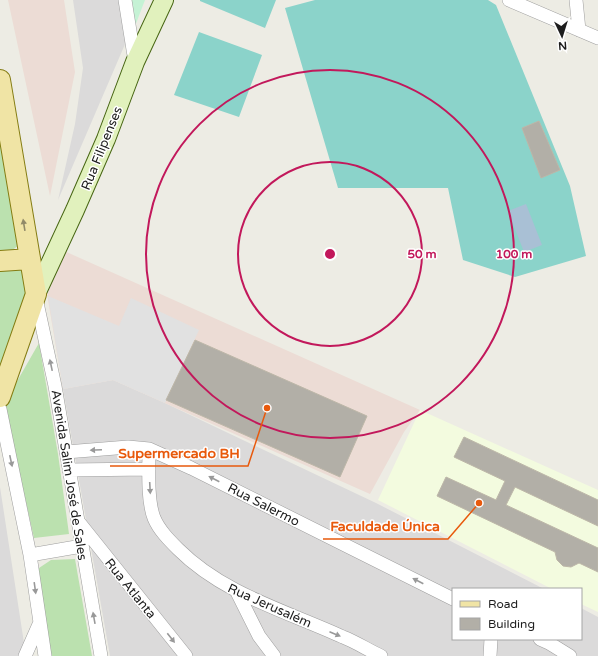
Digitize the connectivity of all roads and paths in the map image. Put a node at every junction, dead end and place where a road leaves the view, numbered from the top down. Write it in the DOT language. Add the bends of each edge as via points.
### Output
graph roads {
  1 [pos="125,0"];
  2 [pos="164,0"];
  3 [pos="509,0"];
  4 [pos="576,0"];
  5 [pos="579,30"];
  6 [pos="598,38"];
  7 [pos="136,62"];
  8 [pos="0,80"];
  9 [pos="30,259"];
  10 [pos="0,261"];
  11 [pos="36,294"];
  12 [pos="0,397"];
  13 [pos="0,409"];
  14 [pos="149,449"];
  15 [pos="66,452"];
  16 [pos="149,469"];
  17 [pos="69,470"];
  18 [pos="77,519"];
  19 [pos="82,546"];
  20 [pos="30,555"];
  21 [pos="237,592"];
  22 [pos="452,598"];
  23 [pos="40,622"];
  24 [pos="491,640"];
  25 [pos="542,640"];
  26 [pos="25,656"];
  27 [pos="44,656"];
  28 [pos="101,656"];
  29 [pos="186,656"];
  30 [pos="274,656"];
  31 [pos="381,656"];
  32 [pos="490,656"];
  33 [pos="570,656"];
  1 -- 7 [label="street"];
  2 -- 7 [label="street, Rua Filipenses"];
  3 -- 5 [label="street"];
  4 -- 5 [label="street"];
  5 -- 6 [label="street"];
  7 -- 11 [label="street, Rua Filipenses" via="76,210"];
  9 -- 8 [label="main road, one-way"];
  9 -- 10 [label="main road"];
  9 -- 11 [label="main road"];
  11 -- 12 [label="main road"];
  15 -- 11 [label="street, Avenida Salim José de Sales, one-way"];
  13 -- 20 [label="street, one-way"];
  14 -- 15 [label="street, Rua Salermo, one-way" via="128,447"];
  14 -- 16 [label="street, Rua Jerusalém"];
  22 -- 14 [label="street, Rua Salermo, one-way"];
  15 -- 17 [label="street, Avenida Salim José de Sales"];
  16 -- 17 [label="street"];
  16 -- 21 [label="street, Rua Jerusalém, one-way" via="150,499 154,518 165,537 188,560"];
  17 -- 18 [label="street, Avenida Salim José de Sales"];
  18 -- 19 [label="street, Avenida Salim José de Sales"];
  18 -- 29 [label="street, Rua Atlanta, one-way"];
  19 -- 20 [label="street"];
  28 -- 19 [label="street, Avenida Salim José de Sales, one-way"];
  20 -- 23 [label="street, one-way"];
  21 -- 30 [label="street" via="259,636"];
  21 -- 31 [label="street, Rua Jerusalém, one-way" via="344,637"];
  23 -- 26 [label="street"];
  23 -- 27 [label="street"];
  24 -- 32 [label="street"];
  25 -- 33 [label="street"];
}
